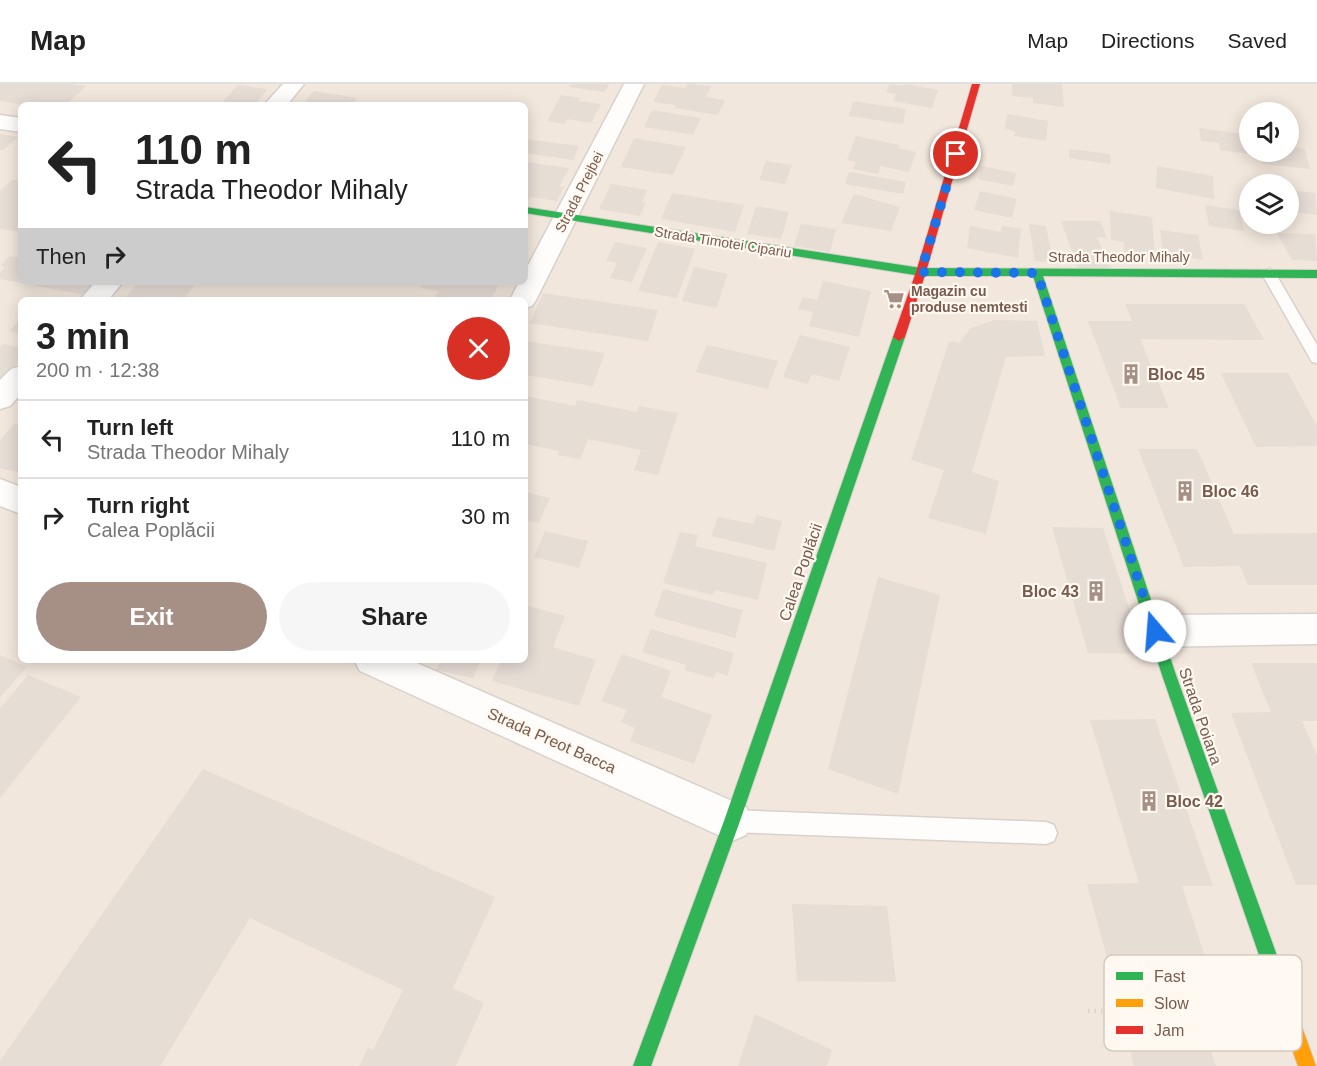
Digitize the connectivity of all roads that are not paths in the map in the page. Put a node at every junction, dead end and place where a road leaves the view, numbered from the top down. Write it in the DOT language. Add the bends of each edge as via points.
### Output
graph roads {
  1 [pos="294,84"];
  2 [pos="634,84"];
  3 [pos="976,84"];
  4 [pos="278,102"];
  5 [pos="0,122"];
  6 [pos="18,125"];
  7 [pos="528,211"];
  8 [pos="566,217"];
  9 [pos="921,272"];
  10 [pos="1037,273"];
  11 [pos="1269,274"];
  12 [pos="1317,274"];
  13 [pos="107,285"];
  14 [pos="96,297"];
  15 [pos="525,297"];
  16 [pos="1317,358"];
  17 [pos="18,379"];
  18 [pos="0,398"];
  19 [pos="0,492"];
  20 [pos="18,500"];
  21 [pos="1317,629"];
  22 [pos="1155,631"];
  23 [pos="379,663"];
  24 [pos="732,821"];
  25 [pos="1046,833"];
  26 [pos="1267,955"];
  27 [pos="1301,1051"];
  28 [pos="642,1066"];
  29 [pos="1307,1066"];
  1 -- 4 [label="street"];
  2 -- 8 [label="street, Strada Prejbei"];
  3 -- 9 [label="street, Calea Poplăcii"];
  5 -- 6 [label="street"];
  7 -- 8 [label="street, Strada Timotei Cipariu"];
  8 -- 9 [label="street, Strada Timotei Cipariu"];
  8 -- 15 [label="street, Strada Prejbei"];
  9 -- 10 [label="street, Strada Theodor Mihaly"];
  9 -- 24 [label="street, Calea Poplăcii"];
  10 -- 11 [label="street, Strada Theodor Mihaly"];
  10 -- 22 [label="street, Strada Poiana"];
  11 -- 12 [label="street, Strada Theodor Mihaly"];
  11 -- 16 [label="lane"];
  13 -- 14 [label="street"];
  17 -- 18 [label="street"];
  19 -- 20 [label="street"];
  21 -- 22 [label="street"];
  22 -- 26 [label="street, Strada Poiana"];
  23 -- 24 [label="street, Strada Preot Bacca"];
  24 -- 25 [label="lane"];
  24 -- 28 [label="street, Calea Poplăcii"];
  27 -- 29 [label="street, Strada Poiana"];
}
